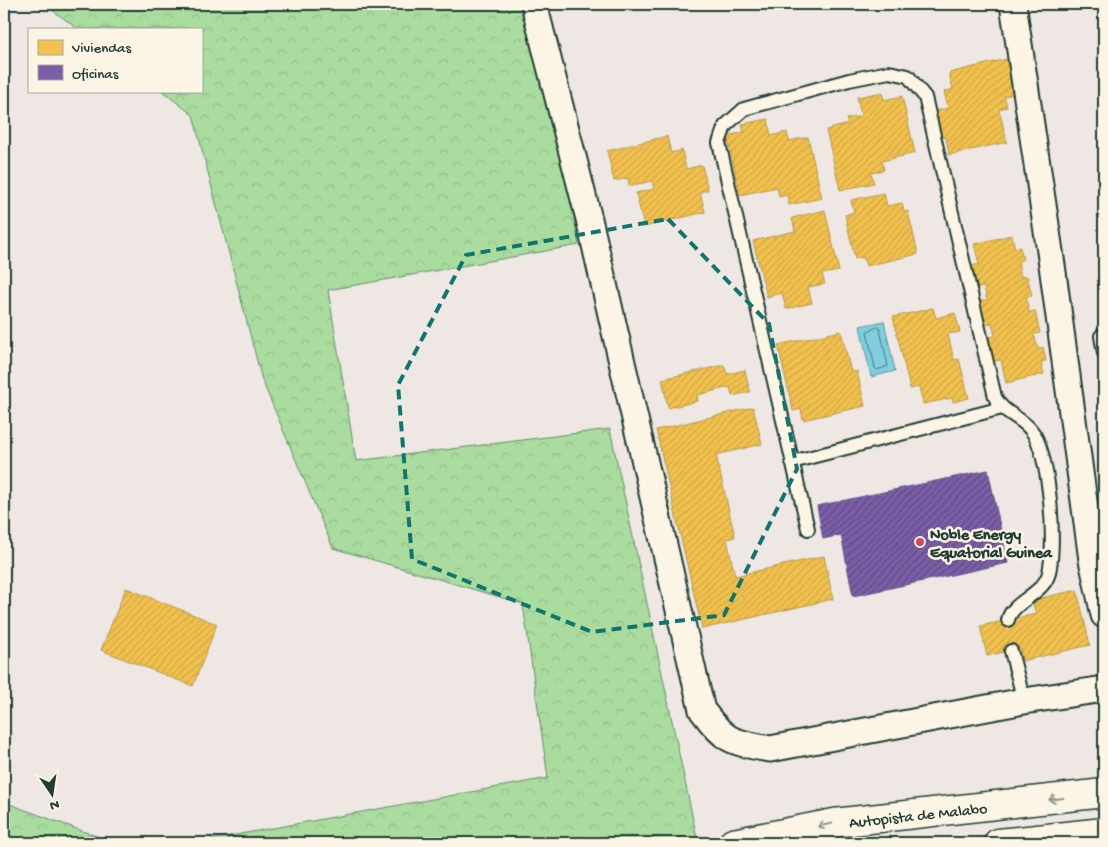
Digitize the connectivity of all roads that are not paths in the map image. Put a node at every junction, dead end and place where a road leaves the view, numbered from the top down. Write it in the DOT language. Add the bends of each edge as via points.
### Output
graph roads {
  1 [pos="534,4"];
  2 [pos="1013,4"];
  3 [pos="1101,336"];
  4 [pos="1104,353"];
  5 [pos="1002,408"];
  6 [pos="792,462"];
  7 [pos="808,529"];
  8 [pos="1104,615"];
  9 [pos="1008,620"];
  10 [pos="1011,651"];
  11 [pos="1104,689"];
  12 [pos="1024,701"];
  13 [pos="1104,793"];
  14 [pos="1104,832"];
  15 [pos="733,843"];
  16 [pos="998,843"];
  1 -- 12 [label="street" via="589,219 702,710 720,733 739,744 770,749"];
  2 -- 8 [label="street" via="1092,560"];
  3 -- 4 [label="lane"];
  5 -- 6 [label="lane"];
  5 -- 6 [label="lane" via="995,398 924,97 917,85 908,76 888,72 796,93 744,109 725,126 719,144"];
  5 -- 9 [label="lane" via="1023,421 1038,442 1053,538 1052,565 1047,579 1035,594 1009,614"];
  6 -- 7 [label="lane"];
  10 -- 12 [label="lane"];
  11 -- 12 [label="street"];
  13 -- 15 [label="highway, Autopista de Malabo, one-way" via="834,823"];
  14 -- 16 [label="highway"];
}
